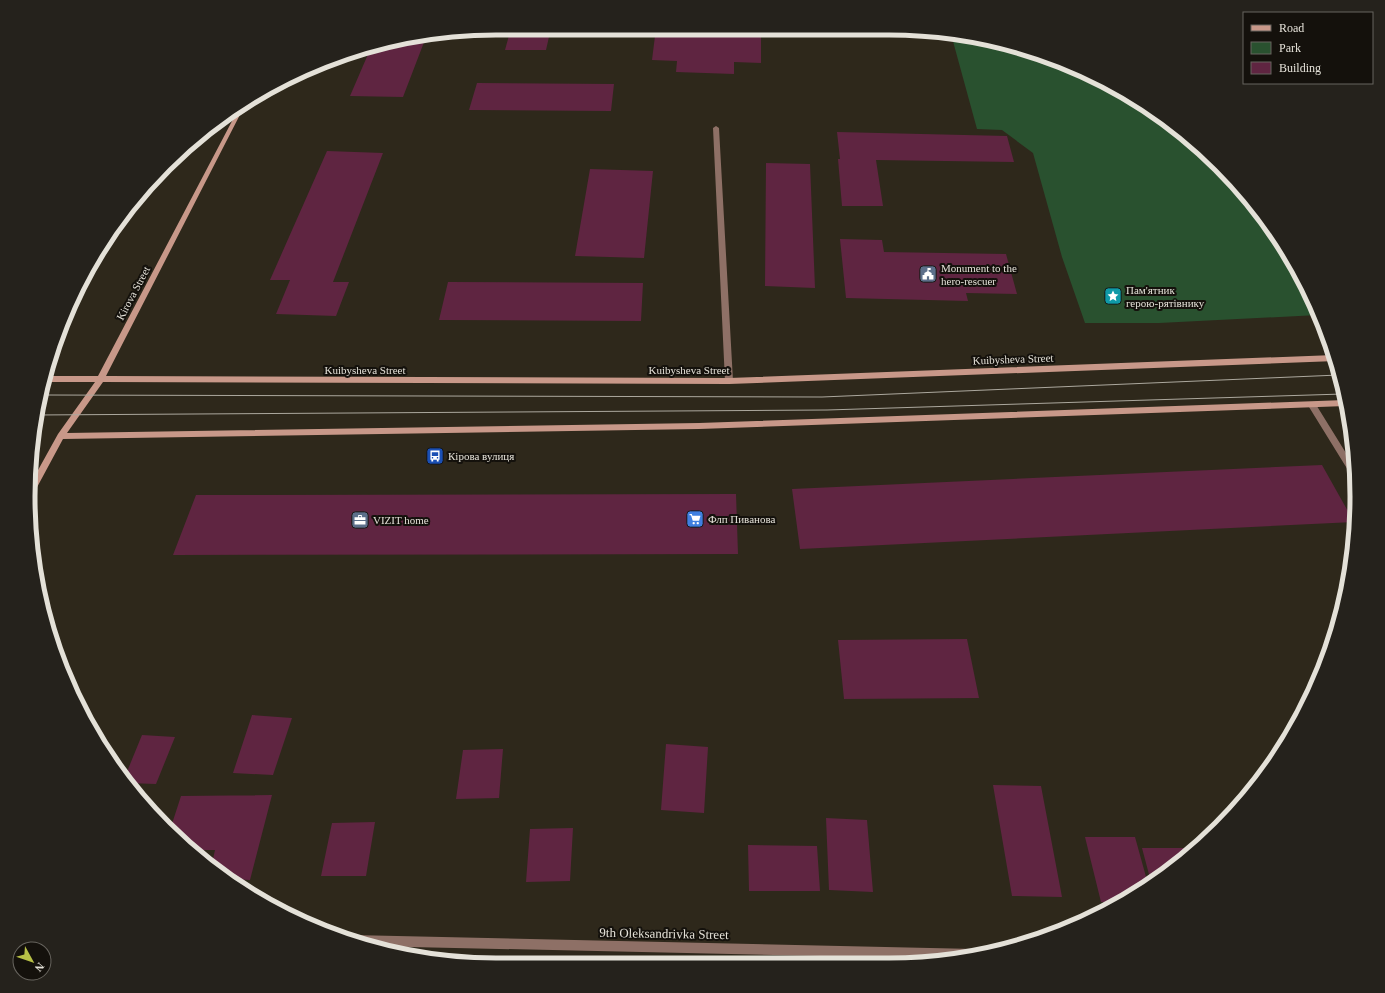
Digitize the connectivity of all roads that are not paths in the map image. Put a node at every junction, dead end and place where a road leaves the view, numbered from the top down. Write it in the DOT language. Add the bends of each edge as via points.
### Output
graph roads {
  1 [pos="239,114"];
  2 [pos="716,128"];
  3 [pos="1329,358"];
  4 [pos="50,379"];
  5 [pos="100,380"];
  6 [pos="729,381"];
  7 [pos="1340,403"];
  8 [pos="1312,405"];
  9 [pos="61,436"];
  10 [pos="1349,465"];
  11 [pos="35,483"];
  12 [pos="371,940"];
  13 [pos="952,953"];
  1 -- 5 [label="main road, Kirova Street"];
  2 -- 6 [label="street"];
  3 -- 6 [label="main road, Kuibysheva Street"];
  4 -- 5 [label="main road, Kuibysheva Street"];
  5 -- 6 [label="main road, Kuibysheva Street"];
  5 -- 9 [label="main road, Kirova Street"];
  7 -- 8 [label="main road"];
  8 -- 9 [label="main road" via="699,426"];
  8 -- 10 [label="street"];
  9 -- 11 [label="main road, Kirova Street"];
  12 -- 13 [label="street, 9th Oleksandrivka Street"];
}
